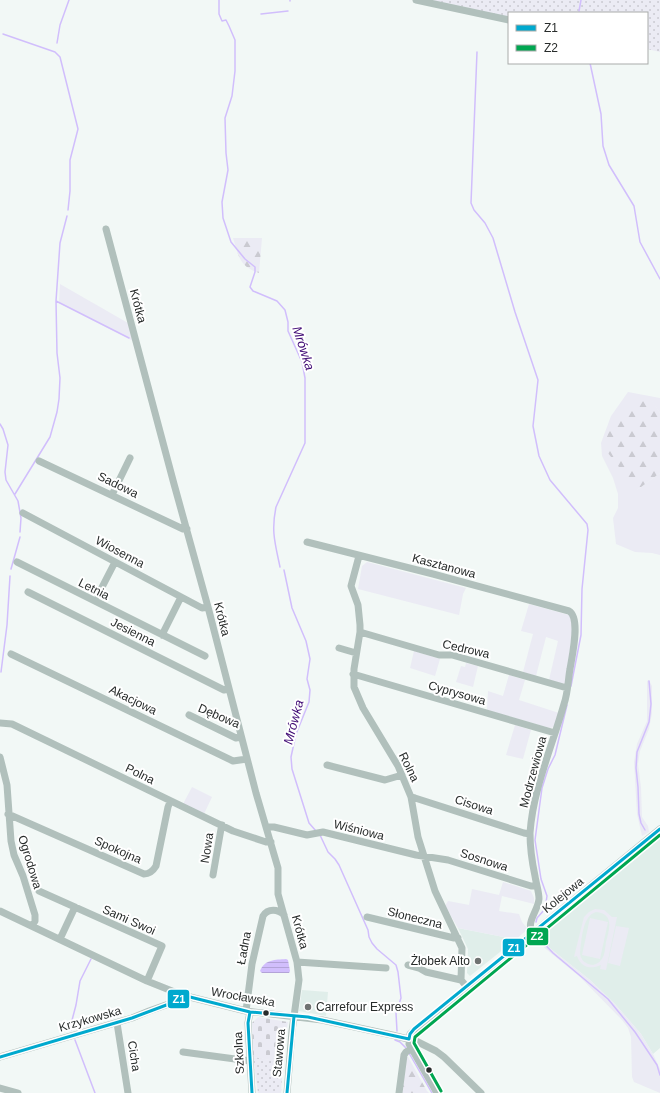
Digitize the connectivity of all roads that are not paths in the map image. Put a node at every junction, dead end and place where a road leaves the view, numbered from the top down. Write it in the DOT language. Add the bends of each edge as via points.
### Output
graph roads {
  1 [pos="416,0"];
  2 [pos="508,20"];
  3 [pos="106,229"];
  4 [pos="130,458"];
  5 [pos="39,460"];
  6 [pos="112,495"];
  7 [pos="23,513"];
  8 [pos="187,529"];
  9 [pos="307,542"];
  10 [pos="359,556"];
  11 [pos="17,562"];
  12 [pos="115,562"];
  13 [pos="28,592"];
  14 [pos="98,595"];
  15 [pos="181,597"];
  16 [pos="208,607"];
  17 [pos="574,616"];
  18 [pos="360,632"];
  19 [pos="162,635"];
  20 [pos="339,648"];
  21 [pos="356,653"];
  22 [pos="11,654"];
  23 [pos="204,656"];
  24 [pos="353,674"];
  25 [pos="567,688"];
  26 [pos="229,689"];
  27 [pos="189,715"];
  28 [pos="0,723"];
  29 [pos="555,734"];
  30 [pos="241,737"];
  31 [pos="0,757"];
  32 [pos="247,759"];
  33 [pos="327,765"];
  34 [pos="402,775"];
  35 [pos="411,798"];
  36 [pos="170,802"];
  37 [pos="8,814"];
  38 [pos="222,825"];
  39 [pos="267,827"];
  40 [pos="660,829"];
  41 [pos="530,834"];
  42 [pos="271,842"];
  43 [pos="423,856"];
  44 [pos="214,875"];
  45 [pos="537,886"];
  46 [pos="40,892"];
  47 [pos="281,904"];
  48 [pos="75,907"];
  49 [pos="274,910"];
  50 [pos="0,911"];
  51 [pos="284,915"];
  52 [pos="367,917"];
  53 [pos="32,926"];
  54 [pos="533,933"];
  55 [pos="458,938"];
  56 [pos="60,939"];
  57 [pos="297,962"];
  58 [pos="408,965"];
  59 [pos="386,968"];
  60 [pos="462,980"];
  61 [pos="147,981"];
  62 [pos="467,987"];
  63 [pos="182,995"];
  64 [pos="248,1011"];
  65 [pos="294,1016"];
  66 [pos="117,1023"];
  67 [pos="409,1039"];
  68 [pos="409,1050"];
  69 [pos="183,1052"];
  70 [pos="0,1057"];
  71 [pos="250,1061"];
  72 [pos="0,1088"];
  73 [pos="18,1093"];
  74 [pos="128,1093"];
  75 [pos="252,1093"];
  76 [pos="287,1093"];
  77 [pos="399,1093"];
  78 [pos="437,1093"];
  79 [pos="481,1093"];
  1 -- 2 [label="street"];
  3 -- 8 [label="street, Krótka"];
  4 -- 6 [label="street"];
  5 -- 6 [label="street, Sadowa"];
  6 -- 8 [label="street, Sadowa"];
  7 -- 12 [label="street, Wiosenna"];
  8 -- 16 [label="street, Krótka"];
  9 -- 10 [label="street, Kasztanowa"];
  10 -- 17 [label="street, Kasztanowa" via="569,611"];
  10 -- 18 [label="street, Rolna" via="352,586 358,606"];
  11 -- 19 [label="street, Letnia"];
  12 -- 14 [label="street"];
  12 -- 15 [label="street, Wiosenna"];
  13 -- 26 [label="street, Jesienna" via="224,690"];
  15 -- 16 [label="street, Wiosenna" via="202,608"];
  15 -- 19 [label="street"];
  16 -- 26 [label="street, Krótka"];
  17 -- 25 [label="street, Modrzewiowa" via="574,647"];
  18 -- 21 [label="street, Rolna"];
  18 -- 25 [label="street, Cedrowa"];
  19 -- 23 [label="street, Letnia"];
  20 -- 21 [label="street"];
  21 -- 24 [label="street, Rolna"];
  22 -- 32 [label="street, Akacjowa" via="234,761"];
  24 -- 29 [label="street, Cyprysowa"];
  24 -- 34 [label="street, Rolna" via="358,698"];
  25 -- 29 [label="street, Modrzewiowa"];
  26 -- 30 [label="street, Krótka"];
  27 -- 30 [label="street, Dębowa" via="236,738"];
  28 -- 36 [label="street, Polna" via="12,724"];
  29 -- 41 [label="street, Modrzewiowa" via="539,786"];
  30 -- 32 [label="street, Krótka"];
  31 -- 37 [label="street, Ogrodowa" via="7,785"];
  32 -- 39 [label="street, Krótka"];
  33 -- 34 [label="street" via="385,780"];
  34 -- 35 [label="street, Rolna"];
  35 -- 41 [label="street, Cisowa"];
  35 -- 43 [label="street, Rolna"];
  36 -- 37 [label="street, Spokojna" via="156,866 148,874"];
  36 -- 38 [label="street, Polna"];
  37 -- 53 [label="street, Ogrodowa" via="14,855 34,915 35,921"];
  38 -- 42 [label="street, Polna"];
  38 -- 44 [label="street, Nowa"];
  39 -- 42 [label="street, Krótka"];
  39 -- 43 [label="street, Wiśniowa" via="307,834 323,832"];
  40 -- 54 [label="street, Kolejowa"];
  41 -- 45 [label="street, Modrzewiowa"];
  42 -- 47 [label="street, Krótka" via="278,868 278,894"];
  43 -- 45 [label="street, Sosnowa" via="448,860"];
  43 -- 55 [label="street, Rolna" via="435,891"];
  45 -- 54 [label="street, Modrzewiowa" via="538,902 530,924"];
  46 -- 48 [label="street, Sami Swoi"];
  47 -- 49 [label="street, Ładna"];
  47 -- 51 [label="street, Krótka"];
  48 -- 56 [label="street"];
  48 -- 61 [label="street, Sami Swoi" via="162,946"];
  49 -- 51 [label="street"];
  49 -- 64 [label="street, Ładna" via="267,911 262,919 250,974"];
  50 -- 53 [label="street, Wrocławska"];
  51 -- 57 [label="street, Krótka"];
  52 -- 55 [label="street, Słoneczna"];
  53 -- 56 [label="street, Wrocławska"];
  54 -- 62 [label="street, Kolejowa"];
  55 -- 60 [label="street, Rolna" via="463,950"];
  56 -- 61 [label="street, Wrocławska"];
  57 -- 59 [label="street"];
  57 -- 65 [label="street, Krótka" via="299,980"];
  58 -- 60 [label="street"];
  60 -- 62 [label="street"];
  61 -- 63 [label="street, Wrocławska"];
  62 -- 67 [label="street, Kolejowa" via="414,1029"];
  63 -- 64 [label="street, Wrocławska"];
  63 -- 66 [label="street, Krzykowska" via="178,1001"];
  64 -- 65 [label="street, Wrocławska"];
  64 -- 71 [label="street, Szkolna"];
  65 -- 67 [label="street, Wrocławska"];
  65 -- 76 [label="street, Stawowa"];
  66 -- 70 [label="street, Krzykowska"];
  66 -- 74 [label="street, Cicha"];
  67 -- 68 [label="street"];
  67 -- 79 [label="street, Wrocławska" via="427,1046 444,1057"];
  68 -- 77 [label="street" via="404,1055"];
  68 -- 78 [label="street"];
  69 -- 71 [label="street"];
  71 -- 75 [label="street, Szkolna"];
  72 -- 73 [label="street"];
}
